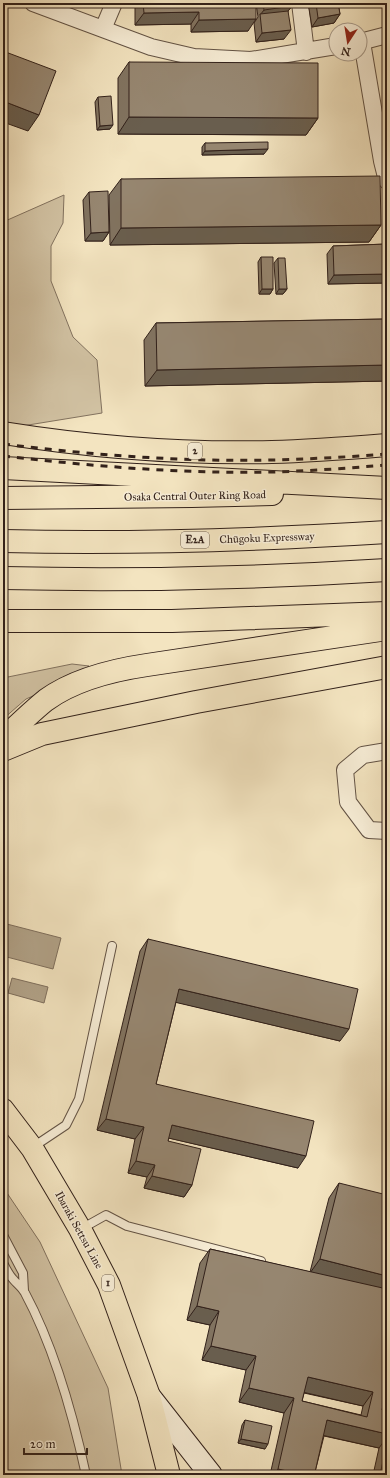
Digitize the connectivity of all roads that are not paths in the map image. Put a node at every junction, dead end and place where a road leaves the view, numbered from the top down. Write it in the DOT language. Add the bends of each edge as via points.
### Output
graph roads {
  1 [pos="33,3"];
  2 [pos="114,3"];
  3 [pos="300,3"];
  4 [pos="103,29"];
  5 [pos="387,35"];
  6 [pos="368,40"];
  7 [pos="328,48"];
  8 [pos="306,52"];
  9 [pos="365,62"];
  10 [pos="387,181"];
  11 [pos="3,433"];
  12 [pos="387,445"];
  13 [pos="3,468"];
  14 [pos="387,489"];
  15 [pos="3,498"];
  16 [pos="387,532"];
  17 [pos="3,541"];
  18 [pos="387,570"];
  19 [pos="3,578"];
  20 [pos="387,613"];
  21 [pos="3,620"];
  22 [pos="387,629"];
  23 [pos="387,667"];
  24 [pos="3,739"];
  25 [pos="3,750"];
  26 [pos="387,751"];
  27 [pos="387,831"];
  28 [pos="112,946"];
  29 [pos="3,1110"];
  30 [pos="32,1148"];
  31 [pos="80,1229"];
  32 [pos="3,1235"];
  33 [pos="267,1262"];
  34 [pos="3,1263"];
  35 [pos="24,1291"];
  36 [pos="149,1396"];
  37 [pos="86,1475"];
  38 [pos="169,1475"];
  39 [pos="212,1475"];
  1 -- 4 [label="street"];
  2 -- 4 [label="street"];
  3 -- 8 [label="street"];
  4 -- 8 [label="street" via="151,47 194,57 251,60"];
  5 -- 6 [label="street"];
  7 -- 8 [label="street"];
  9 -- 10 [label="street"];
  11 -- 12 [label="main road, 2" via="48,440 205,452 305,451"];
  13 -- 14 [label="main road"];
  14 -- 15 [label="main road, Osaka Central Outer Ring Road" via="239,496"];
  16 -- 17 [label="main road, Chūgoku Expressway / E2A" via="277,539"];
  18 -- 19 [label="main road" via="189,578"];
  20 -- 21 [label="main road" via="172,621"];
  22 -- 24 [label="main road" via="112,671 93,677 46,700"];
  23 -- 25 [label="main road" via="196,702 42,734"];
  26 -- 27 [label="street" via="363,755 345,770 348,802 369,830"];
  28 -- 30 [label="lane" via="79,1099 66,1125"];
  29 -- 30 [label="main road, Ibaraki Settsu Line / 1"];
  30 -- 31 [label="main road, Ibaraki Settsu Line / 1"];
  31 -- 33 [label="lane" via="106,1215 127,1226"];
  31 -- 36 [label="main road, Ibaraki Settsu Line / 1" via="109,1285"];
  32 -- 35 [label="lane" via="23,1273"];
  34 -- 35 [label="lane" via="11,1278"];
  35 -- 37 [label="lane" via="55,1363"];
  36 -- 38 [label="main road, Ibaraki Settsu Line / 1"];
  36 -- 39 [label="main road"];
}
